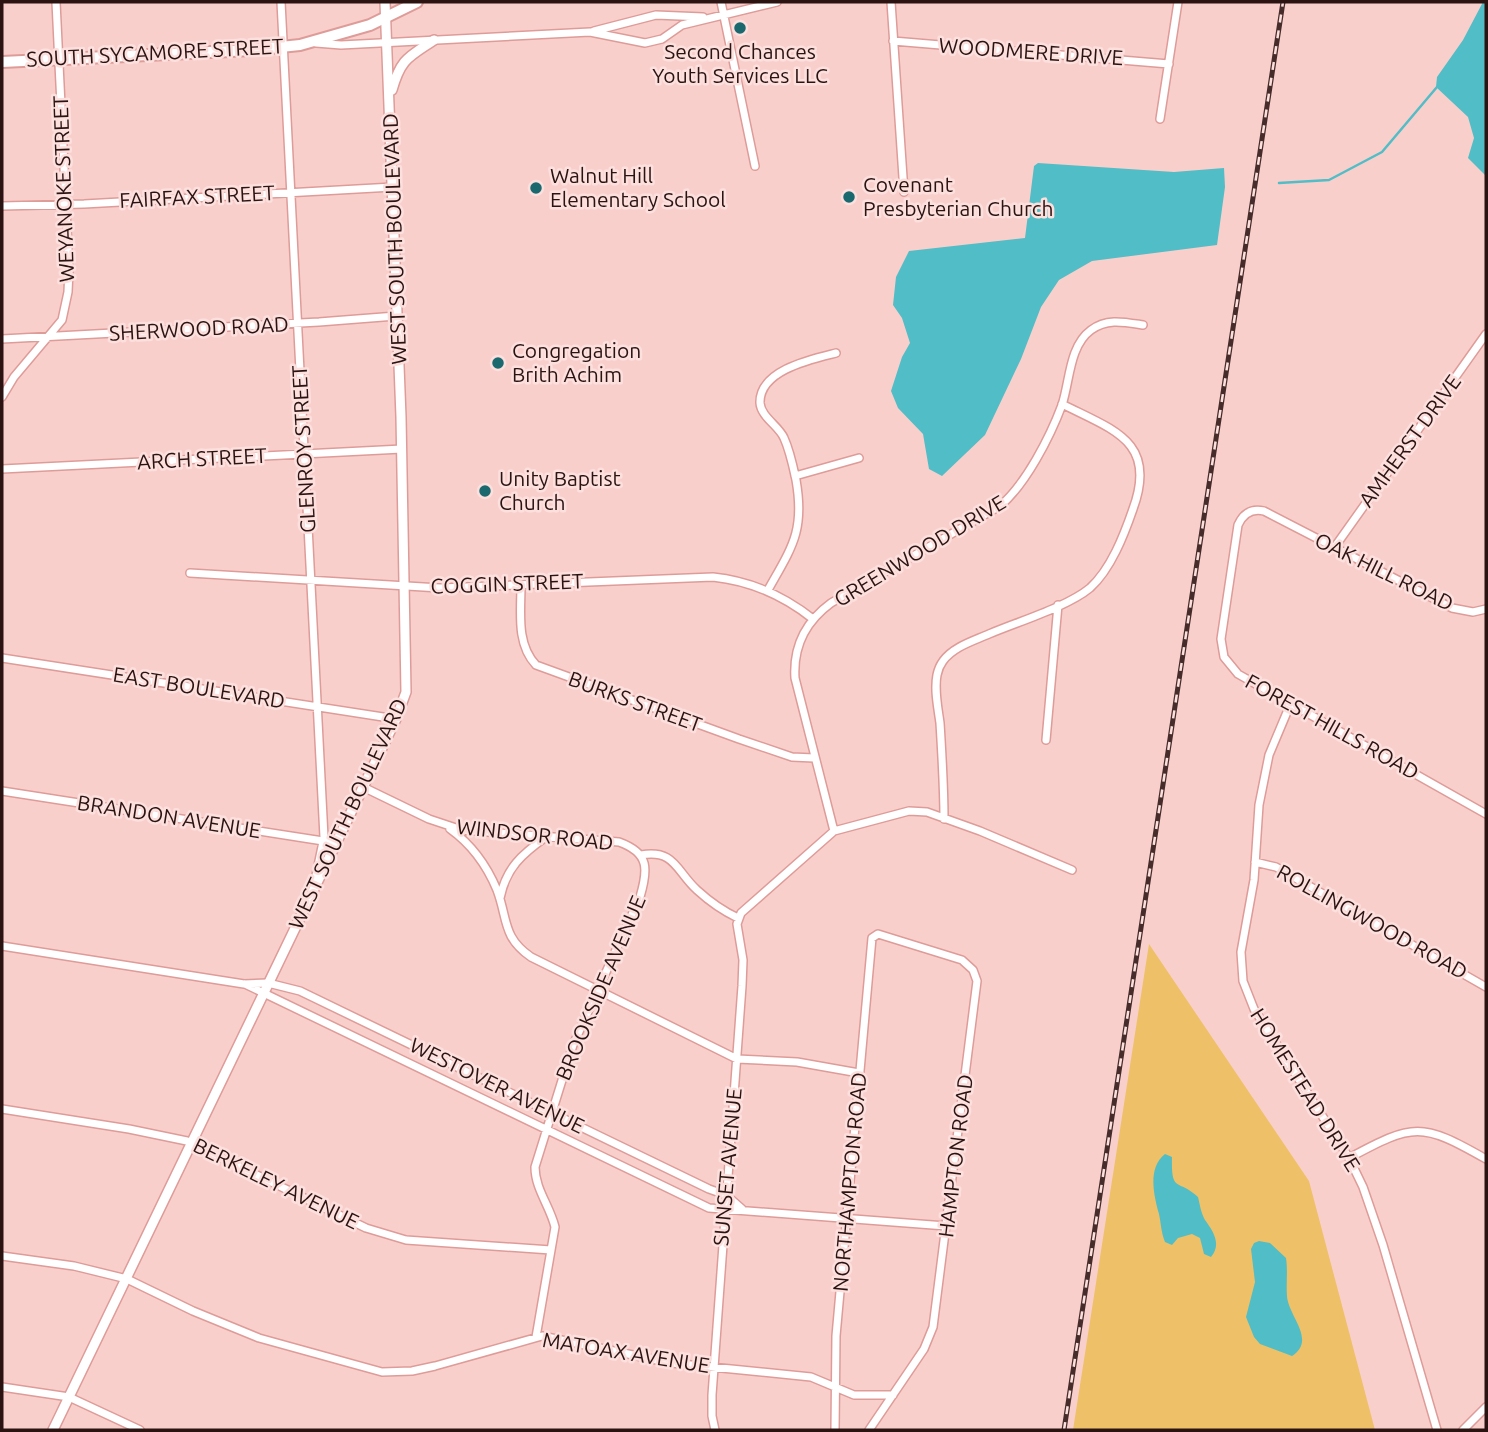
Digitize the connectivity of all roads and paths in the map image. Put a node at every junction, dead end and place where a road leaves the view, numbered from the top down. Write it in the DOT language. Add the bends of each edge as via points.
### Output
graph roads {
  1 [pos="56,2"];
  2 [pos="281,2"];
  3 [pos="385,2"];
  4 [pos="417,2"];
  5 [pos="721,2"];
  6 [pos="777,2"];
  7 [pos="891,2"];
  8 [pos="1178,2"];
  9 [pos="723,14"];
  10 [pos="386,17"];
  11 [pos="708,17"];
  12 [pos="590,32"];
  13 [pos="434,40"];
  14 [pos="893,41"];
  15 [pos="387,42"];
  16 [pos="309,43"];
  17 [pos="284,47"];
  18 [pos="59,59"];
  19 [pos="2,62"];
  20 [pos="1169,64"];
  21 [pos="390,98"];
  22 [pos="1160,119"];
  23 [pos="755,166"];
  24 [pos="393,187"];
  25 [pos="291,191"];
  26 [pos="904,192"];
  27 [pos="65,204"];
  28 [pos="2,206"];
  29 [pos="396,316"];
  30 [pos="298,324"];
  31 [pos="1143,325"];
  32 [pos="1486,334"];
  33 [pos="50,336"];
  34 [pos="2,339"];
  35 [pos="836,353"];
  36 [pos="2,397"];
  37 [pos="1062,404"];
  38 [pos="402,449"];
  39 [pos="304,454"];
  40 [pos="859,458"];
  41 [pos="2,469"];
  42 [pos="795,475"];
  43 [pos="1334,548"];
  44 [pos="190,573"];
  45 [pos="310,581"];
  46 [pos="521,585"];
  47 [pos="405,586"];
  48 [pos="768,590"];
  49 [pos="1058,605"];
  50 [pos="1486,609"];
  51 [pos="1225,610"];
  52 [pos="813,619"];
  53 [pos="2,657"];
  54 [pos="1290,705"];
  55 [pos="317,707"];
  56 [pos="396,719"];
  57 [pos="1046,740"];
  58 [pos="814,758"];
  59 [pos="363,788"];
  60 [pos="2,791"];
  61 [pos="1486,814"];
  62 [pos="944,819"];
  63 [pos="443,825"];
  64 [pos="834,831"];
  65 [pos="547,836"];
  66 [pos="324,841"];
  67 [pos="336,844"];
  68 [pos="641,855"];
  69 [pos="1255,862"];
  70 [pos="1072,870"];
  71 [pos="311,894"];
  72 [pos="499,898"];
  73 [pos="738,918"];
  74 [pos="874,935"];
  75 [pos="2,946"];
  76 [pos="268,983"];
  77 [pos="244,984"];
  78 [pos="1486,986"];
  79 [pos="599,990"];
  80 [pos="263,994"];
  81 [pos="737,1059"];
  82 [pos="459,1067"];
  83 [pos="859,1073"];
  84 [pos="450,1084"];
  85 [pos="2,1109"];
  86 [pos="551,1112"];
  87 [pos="545,1130"];
  88 [pos="192,1143"];
  89 [pos="637,1154"];
  90 [pos="1349,1158"];
  91 [pos="1486,1158"];
  92 [pos="629,1170"];
  93 [pos="726,1195"];
  94 [pos="742,1209"];
  95 [pos="725,1210"];
  96 [pos="847,1218"];
  97 [pos="946,1226"];
  98 [pos="551,1250"];
  99 [pos="2,1256"];
  100 [pos="127,1279"];
  101 [pos="536,1337"];
  102 [pos="714,1367"];
  103 [pos="2,1387"];
  104 [pos="836,1387"];
  105 [pos="893,1395"];
  106 [pos="69,1397"];
  107 [pos="1486,1407"];
  108 [pos="53,1430"];
  109 [pos="140,1430"];
  110 [pos="715,1430"];
  111 [pos="835,1430"];
  112 [pos="869,1430"];
  113 [pos="1437,1430"];
  114 [pos="1463,1430"];
  1 -- 18 [label="street, WEYANOKE STREET"];
  2 -- 17 [label="street, GLENROY STREET"];
  3 -- 10 [label="street, WEST SOUTH BOULEVARD"];
  4 -- 10 [label="main road, SOUTH SYCAMORE STREET"];
  5 -- 9 [label="street"];
  6 -- 9 [label="street"];
  7 -- 14 [label="street"];
  8 -- 20 [label="street"];
  9 -- 11 [label="street"];
  9 -- 23 [label="street"];
  10 -- 15 [label="street, WEST SOUTH BOULEVARD"];
  10 -- 16 [label="main road, SOUTH SYCAMORE STREET"];
  11 -- 12 [label="street" via="656,15"];
  11 -- 12 [label="street" via="645,43"];
  12 -- 13 [label="street, SOUTH SYCAMORE STREET"];
  13 -- 15 [label="street, SOUTH SYCAMORE STREET"];
  13 -- 21 [label="street" via="400,65"];
  14 -- 20 [label="street, WOODMERE DRIVE"];
  14 -- 26 [label="street"];
  15 -- 16 [label="street, SOUTH SYCAMORE STREET"];
  15 -- 21 [label="street, WEST SOUTH BOULEVARD"];
  16 -- 17 [label="main road, SOUTH SYCAMORE STREET"];
  17 -- 18 [label="main road, SOUTH SYCAMORE STREET"];
  17 -- 25 [label="street, GLENROY STREET"];
  18 -- 19 [label="main road, SOUTH SYCAMORE STREET"];
  18 -- 27 [label="street, WEYANOKE STREET"];
  20 -- 22 [label="street"];
  21 -- 24 [label="street, WEST SOUTH BOULEVARD"];
  24 -- 25 [label="street, FAIRFAX STREET"];
  24 -- 29 [label="street, WEST SOUTH BOULEVARD"];
  25 -- 27 [label="street, FAIRFAX STREET"];
  25 -- 30 [label="street, GLENROY STREET"];
  27 -- 28 [label="street, FAIRFAX STREET"];
  27 -- 33 [label="street, WEYANOKE STREET" via="68,292 62,320"];
  29 -- 30 [label="street, SHERWOOD ROAD"];
  29 -- 38 [label="street, WEST SOUTH BOULEVARD"];
  30 -- 33 [label="street, SHERWOOD ROAD"];
  30 -- 39 [label="street, GLENROY STREET"];
  31 -- 37 [label="street, GREENWOOD DRIVE" via="1110,321 1086,335 1075,351"];
  32 -- 43 [label="street, AMHERST DRIVE"];
  33 -- 34 [label="street, SHERWOOD ROAD"];
  33 -- 36 [label="street, WEYANOKE STREET"];
  35 -- 42 [label="street" via="789,367 763,392 762,410 786,441"];
  37 -- 49 [label="street" via="1129,442 1138,457 1141,482 1103,572 1082,594"];
  37 -- 52 [label="street, GREENWOOD DRIVE" via="1025,480 1011,497 831,603"];
  38 -- 39 [label="street, ARCH STREET"];
  38 -- 47 [label="street, WEST SOUTH BOULEVARD"];
  39 -- 41 [label="street, ARCH STREET"];
  39 -- 45 [label="street, GLENROY STREET"];
  40 -- 42 [label="street"];
  42 -- 48 [label="street" via="798,526"];
  43 -- 50 [label="street, OAK HILL ROAD" via="1452,608"];
  43 -- 51 [label="street, OAK HILL ROAD" via="1259,510 1247,513 1241,519"];
  44 -- 45 [label="street, COGGIN STREET"];
  45 -- 47 [label="street, COGGIN STREET"];
  45 -- 55 [label="street, GLENROY STREET"];
  46 -- 47 [label="street, COGGIN STREET"];
  46 -- 48 [label="street, COGGIN STREET" via="713,577"];
  46 -- 58 [label="street, BURKS STREET" via="523,644 537,665 738,739 792,757"];
  47 -- 56 [label="street, WEST SOUTH BOULEVARD" via="406,684"];
  48 -- 52 [label="street, COGGIN STREET"];
  49 -- 57 [label="street"];
  49 -- 62 [label="street" via="970,642 943,661 936,684"];
  51 -- 54 [label="street, FOREST HILLS ROAD" via="1221,639 1227,664"];
  52 -- 58 [label="street, GREENWOOD DRIVE" via="802,635 795,668"];
  53 -- 55 [label="street, EAST BOULEVARD"];
  54 -- 61 [label="street, FOREST HILLS ROAD"];
  54 -- 69 [label="street, HOMESTEAD DRIVE" via="1263,781"];
  55 -- 56 [label="street, EAST BOULEVARD"];
  55 -- 66 [label="street, GLENROY STREET"];
  56 -- 59 [label="street, WEST SOUTH BOULEVARD"];
  58 -- 64 [label="street, GREENWOOD DRIVE"];
  59 -- 63 [label="street, WINDSOR ROAD"];
  59 -- 67 [label="street, WEST SOUTH BOULEVARD"];
  60 -- 66 [label="street, BRANDON AVENUE"];
  62 -- 64 [label="street" via="909,811"];
  62 -- 70 [label="street"];
  63 -- 65 [label="street, WINDSOR ROAD"];
  63 -- 72 [label="street" via="477,855"];
  64 -- 73 [label="street"];
  65 -- 68 [label="street, WINDSOR ROAD" via="619,842"];
  65 -- 72 [label="street" via="512,865"];
  66 -- 67 [label="street, BRANDON AVENUE"];
  66 -- 71 [label="street, GLENROY STREET"];
  67 -- 71 [label="street, WEST SOUTH BOULEVARD"];
  68 -- 73 [label="street, WINDSOR ROAD" via="661,854 673,861 697,890"];
  68 -- 79 [label="street, BROOKSIDE AVENUE" via="645,874 640,897"];
  69 -- 78 [label="street, ROLLINGWOOD ROAD" via="1276,867"];
  69 -- 90 [label="street, HOMESTEAD DRIVE" via="1241,952 1247,995"];
  71 -- 76 [label="street, WEST SOUTH BOULEVARD"];
  72 -- 79 [label="street" via="512,941 521,950"];
  73 -- 81 [label="street, SUNSET AVENUE" via="743,960"];
  74 -- 83 [label="street, NORTHAMPTON ROAD"];
  74 -- 97 [label="street, HAMPTON ROAD" via="962,960 976,977"];
  75 -- 77 [label="street, WESTOVER AVENUE"];
  76 -- 77 [label="street, WESTOVER AVENUE"];
  76 -- 80 [label="street, WEST SOUTH BOULEVARD"];
  76 -- 82 [label="street, WESTOVER AVENUE" via="327,1002"];
  77 -- 80 [label="street, WESTOVER AVENUE"];
  79 -- 81 [label="street"];
  79 -- 86 [label="street, BROOKSIDE AVENUE" via="573,1045"];
  80 -- 84 [label="street, WESTOVER AVENUE"];
  80 -- 88 [label="street, WEST SOUTH BOULEVARD"];
  81 -- 83 [label="street" via="797,1062"];
  81 -- 93 [label="street, SUNSET AVENUE"];
  82 -- 84 [label="street"];
  82 -- 86 [label="street, WESTOVER AVENUE"];
  83 -- 96 [label="street, NORTHAMPTON ROAD"];
  84 -- 87 [label="street, WESTOVER AVENUE"];
  85 -- 88 [label="street, BERKELEY AVENUE"];
  86 -- 87 [label="street, BROOKSIDE AVENUE"];
  86 -- 89 [label="street, WESTOVER AVENUE"];
  87 -- 92 [label="street, WESTOVER AVENUE"];
  87 -- 98 [label="street, BROOKSIDE AVENUE" via="535,1176 552,1213"];
  88 -- 98 [label="street, BERKELEY AVENUE" via="366,1228 406,1240"];
  88 -- 100 [label="street, WEST SOUTH BOULEVARD"];
  89 -- 92 [label="street"];
  89 -- 93 [label="street, WESTOVER AVENUE"];
  90 -- 91 [label="street" via="1412,1130 1442,1135"];
  90 -- 113 [label="street, HOMESTEAD DRIVE" via="1383,1245"];
  92 -- 95 [label="street, WESTOVER AVENUE" via="709,1208"];
  93 -- 94 [label="street, WESTOVER AVENUE"];
  93 -- 95 [label="street, SUNSET AVENUE"];
  94 -- 95 [label="street, WESTOVER AVENUE"];
  94 -- 96 [label="street, WESTOVER AVENUE"];
  95 -- 102 [label="street, SUNSET AVENUE"];
  96 -- 97 [label="street, WESTOVER AVENUE"];
  96 -- 104 [label="street, NORTHAMPTON ROAD"];
  97 -- 105 [label="street, HAMPTON ROAD" via="933,1327"];
  98 -- 101 [label="street, BROOKSIDE AVENUE"];
  99 -- 100 [label="street, MATOAX AVENUE"];
  100 -- 101 [label="street, MATOAX AVENUE" via="246,1334 382,1372 424,1368"];
  100 -- 106 [label="street, WEST SOUTH BOULEVARD"];
  101 -- 102 [label="street, MATOAX AVENUE"];
  102 -- 104 [label="street, MATOAX AVENUE" via="811,1377"];
  102 -- 110 [label="street, SUNSET AVENUE"];
  103 -- 106 [label="street"];
  104 -- 105 [label="street, MATOAX AVENUE" via="853,1395"];
  104 -- 111 [label="street, NORTHAMPTON ROAD"];
  105 -- 112 [label="street, HAMPTON ROAD"];
  106 -- 108 [label="street, WEST SOUTH BOULEVARD"];
  106 -- 109 [label="street"];
  107 -- 114 [label="street"];
}
